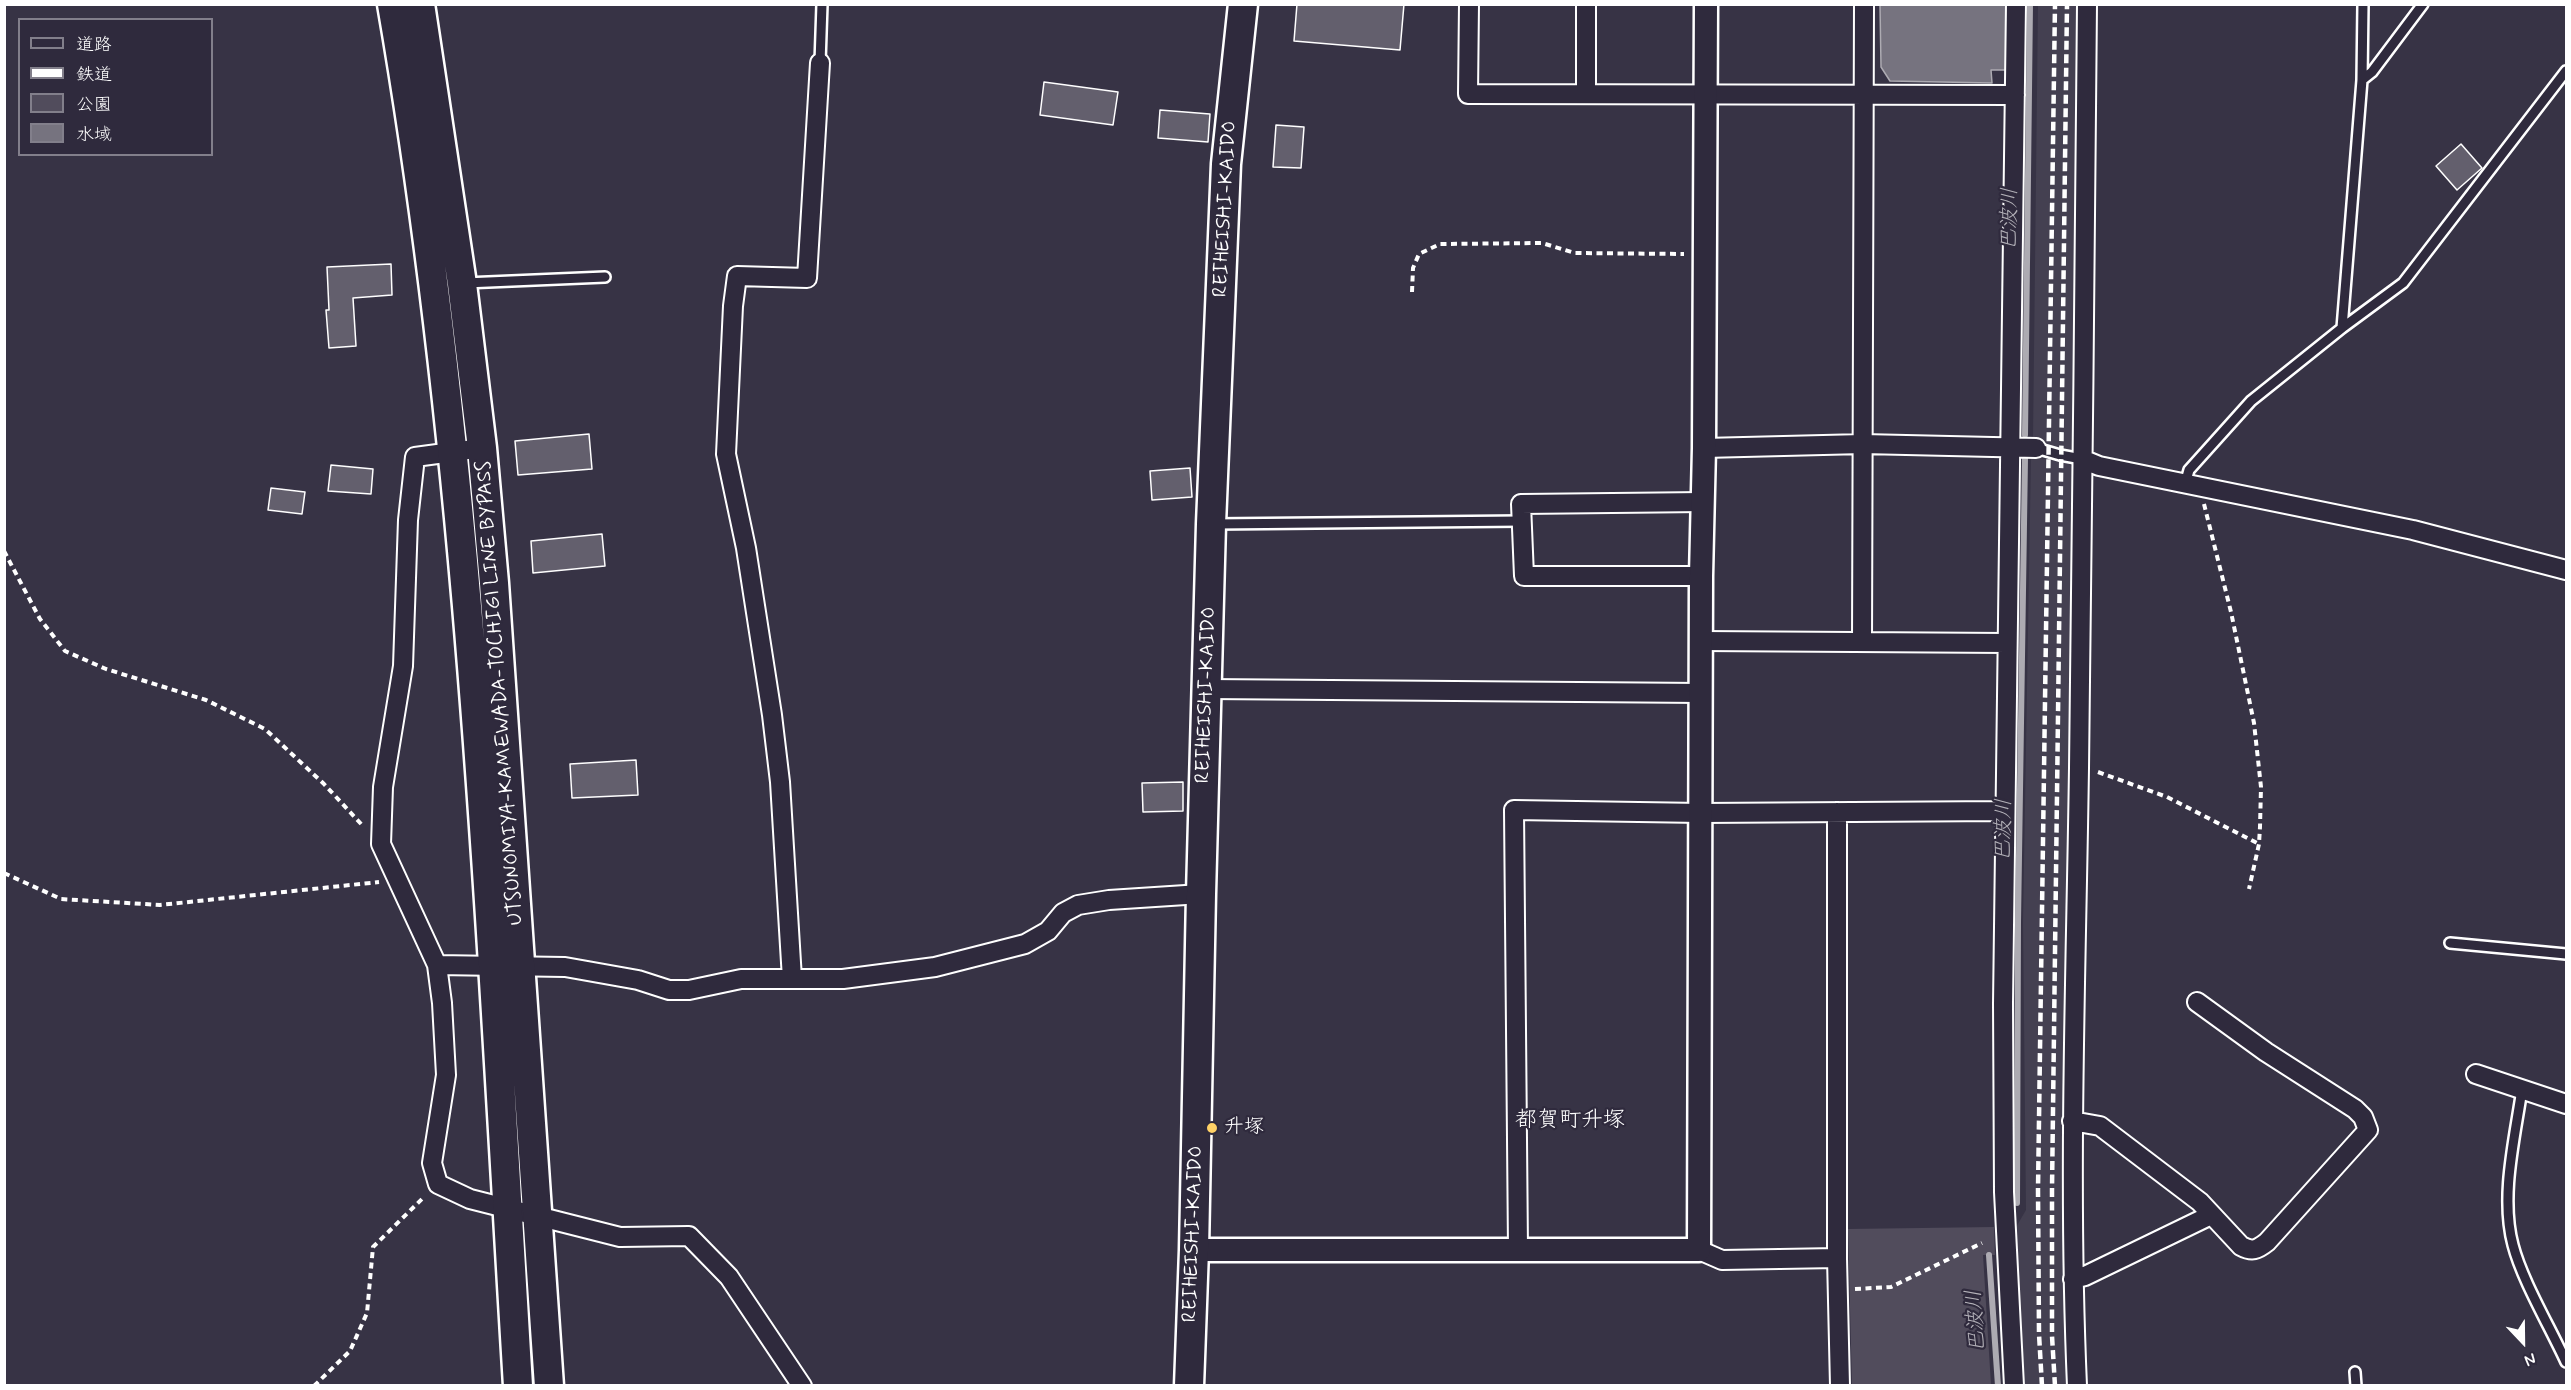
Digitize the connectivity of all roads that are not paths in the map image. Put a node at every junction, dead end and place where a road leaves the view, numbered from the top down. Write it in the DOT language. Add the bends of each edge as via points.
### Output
graph roads {
  1 [pos="392,4"];
  2 [pos="420,4"];
  3 [pos="822,4"];
  4 [pos="1243,4"];
  5 [pos="1469,4"];
  6 [pos="1586,4"];
  7 [pos="1706,4"];
  8 [pos="1864,4"];
  9 [pos="2016,4"];
  10 [pos="2087,4"];
  11 [pos="2363,4"];
  12 [pos="2423,4"];
  13 [pos="820,63"];
  14 [pos="2566,71"];
  15 [pos="2362,80"];
  16 [pos="1586,93"];
  17 [pos="1706,93"];
  18 [pos="1864,94"];
  19 [pos="2015,95"];
  20 [pos="605,277"];
  21 [pos="462,284"];
  22 [pos="2342,327"];
  23 [pos="1863,444"];
  24 [pos="2011,447"];
  25 [pos="482,448"];
  26 [pos="1704,448"];
  27 [pos="2036,448"];
  28 [pos="453,452"];
  29 [pos="2082,459"];
  30 [pos="2185,484"];
  31 [pos="1704,502"];
  32 [pos="1522,521"];
  33 [pos="1211,524"];
  34 [pos="2566,570"];
  35 [pos="1701,576"];
  36 [pos="1701,641"];
  37 [pos="1862,641"];
  38 [pos="2007,643"];
  39 [pos="1207,689"];
  40 [pos="1702,693"];
  41 [pos="2004,811"];
  42 [pos="1837,812"];
  43 [pos="1701,813"];
  44 [pos="1201,894"];
  45 [pos="2450,943"];
  46 [pos="2566,954"];
  47 [pos="437,965"];
  48 [pos="507,967"];
  49 [pos="792,979"];
  50 [pos="2197,1002"];
  51 [pos="2476,1074"];
  52 [pos="2522,1089"];
  53 [pos="2566,1104"];
  54 [pos="2072,1121"];
  55 [pos="508,1208"];
  56 [pos="538,1215"];
  57 [pos="2211,1215"];
  58 [pos="1518,1249"];
  59 [pos="1194,1250"];
  60 [pos="1699,1250"];
  61 [pos="1837,1258"];
  62 [pos="2073,1279"];
  63 [pos="2566,1362"];
  64 [pos="2355,1372"];
  65 [pos="519,1386"];
  66 [pos="549,1386"];
  67 [pos="802,1386"];
  68 [pos="1189,1386"];
  69 [pos="1840,1386"];
  70 [pos="2014,1386"];
  71 [pos="2077,1386"];
  72 [pos="2356,1386"];
  1 -- 28 [label="main road, UTSUNOMIYA-KAMEWADA-TOCHIGI LINE BYPASS" via="412,126"];
  2 -- 21 [label="main road, UTSUNOMIYA-KAMEWADA-TOCHIGI LINE BYPASS"];
  3 -- 13 [label="lane"];
  4 -- 33 [label="main road, REIHEISHI-KAIDO" via="1226,164"];
  5 -- 16 [label="street" via="1468,94"];
  6 -- 16 [label="street"];
  7 -- 17 [label="street"];
  8 -- 18 [label="street"];
  9 -- 19 [label="street"];
  10 -- 29 [label="street"];
  11 -- 15 [label="lane"];
  12 -- 15 [label="lane"];
  13 -- 49 [label="street" via="807,278 737,276 726,454 746,548 772,715"];
  14 -- 22 [label="lane" via="2403,283"];
  15 -- 22 [label="lane"];
  16 -- 17 [label="street"];
  17 -- 18 [label="street"];
  17 -- 26 [label="street"];
  18 -- 19 [label="street"];
  18 -- 23 [label="street"];
  19 -- 24 [label="street"];
  20 -- 21 [label="lane"];
  21 -- 25 [label="main road, UTSUNOMIYA-KAMEWADA-TOCHIGI LINE BYPASS"];
  22 -- 30 [label="lane" via="2252,401 2189,470"];
  23 -- 24 [label="street"];
  23 -- 26 [label="street"];
  23 -- 37 [label="street"];
  24 -- 27 [label="street"];
  24 -- 38 [label="street"];
  25 -- 28 [label="street"];
  25 -- 48 [label="main road, UTSUNOMIYA-KAMEWADA-TOCHIGI LINE BYPASS"];
  26 -- 31 [label="street"];
  27 -- 29 [label="lane"];
  28 -- 47 [label="street" via="415,457 408,520 404,666 383,787 381,844"];
  28 -- 48 [label="main road, UTSUNOMIYA-KAMEWADA-TOCHIGI LINE BYPASS"];
  29 -- 30 [label="street"];
  29 -- 54 [label="street"];
  30 -- 34 [label="street" via="2402,528"];
  31 -- 32 [label="street" via="1521,504"];
  31 -- 35 [label="street"];
  32 -- 33 [label="lane"];
  32 -- 35 [label="street" via="1524,576"];
  33 -- 39 [label="main road, REIHEISHI-KAIDO"];
  35 -- 36 [label="street"];
  36 -- 37 [label="street"];
  36 -- 40 [label="street"];
  37 -- 38 [label="street"];
  38 -- 41 [label="street"];
  39 -- 40 [label="street"];
  39 -- 44 [label="main road, REIHEISHI-KAIDO"];
  40 -- 43 [label="street"];
  41 -- 42 [label="street"];
  41 -- 70 [label="street" via="2004,1192"];
  42 -- 43 [label="street"];
  42 -- 61 [label="street"];
  43 -- 58 [label="street" via="1514,810"];
  43 -- 60 [label="street"];
  44 -- 49 [label="street" via="1078,905 1063,913 1048,931 1025,944 935,967 843,979"];
  44 -- 59 [label="main road, REIHEISHI-KAIDO"];
  45 -- 46 [label="lane"];
  47 -- 48 [label="street"];
  47 -- 55 [label="street" via="446,1075 432,1163 438,1184 470,1199"];
  48 -- 49 [label="street" via="598,972 669,990 689,990 741,979"];
  48 -- 55 [label="main road, UTSUNOMIYA-KAMEWADA-TOCHIGI LINE BYPASS"];
  48 -- 56 [label="main road, UTSUNOMIYA-KAMEWADA-TOCHIGI LINE BYPASS"];
  50 -- 57 [label="street" via="2355,1109 2368,1130 2258,1249 2241,1246"];
  51 -- 52 [label="street"];
  52 -- 53 [label="street"];
  52 -- 63 [label="lane" via="2509,1192 2511,1235 2521,1267"];
  54 -- 57 [label="street" via="2100,1126 2200,1202"];
  54 -- 62 [label="street"];
  55 -- 56 [label="street"];
  55 -- 65 [label="main road, UTSUNOMIYA-KAMEWADA-TOCHIGI LINE BYPASS"];
  56 -- 66 [label="main road, UTSUNOMIYA-KAMEWADA-TOCHIGI LINE BYPASS"];
  56 -- 67 [label="street" via="620,1237 689,1236 729,1277"];
  57 -- 62 [label="street"];
  58 -- 59 [label="street"];
  58 -- 60 [label="street"];
  59 -- 68 [label="main road, REIHEISHI-KAIDO"];
  60 -- 61 [label="street" via="1722,1260"];
  61 -- 69 [label="street"];
  62 -- 71 [label="street"];
  64 -- 72 [label="lane"];
}
